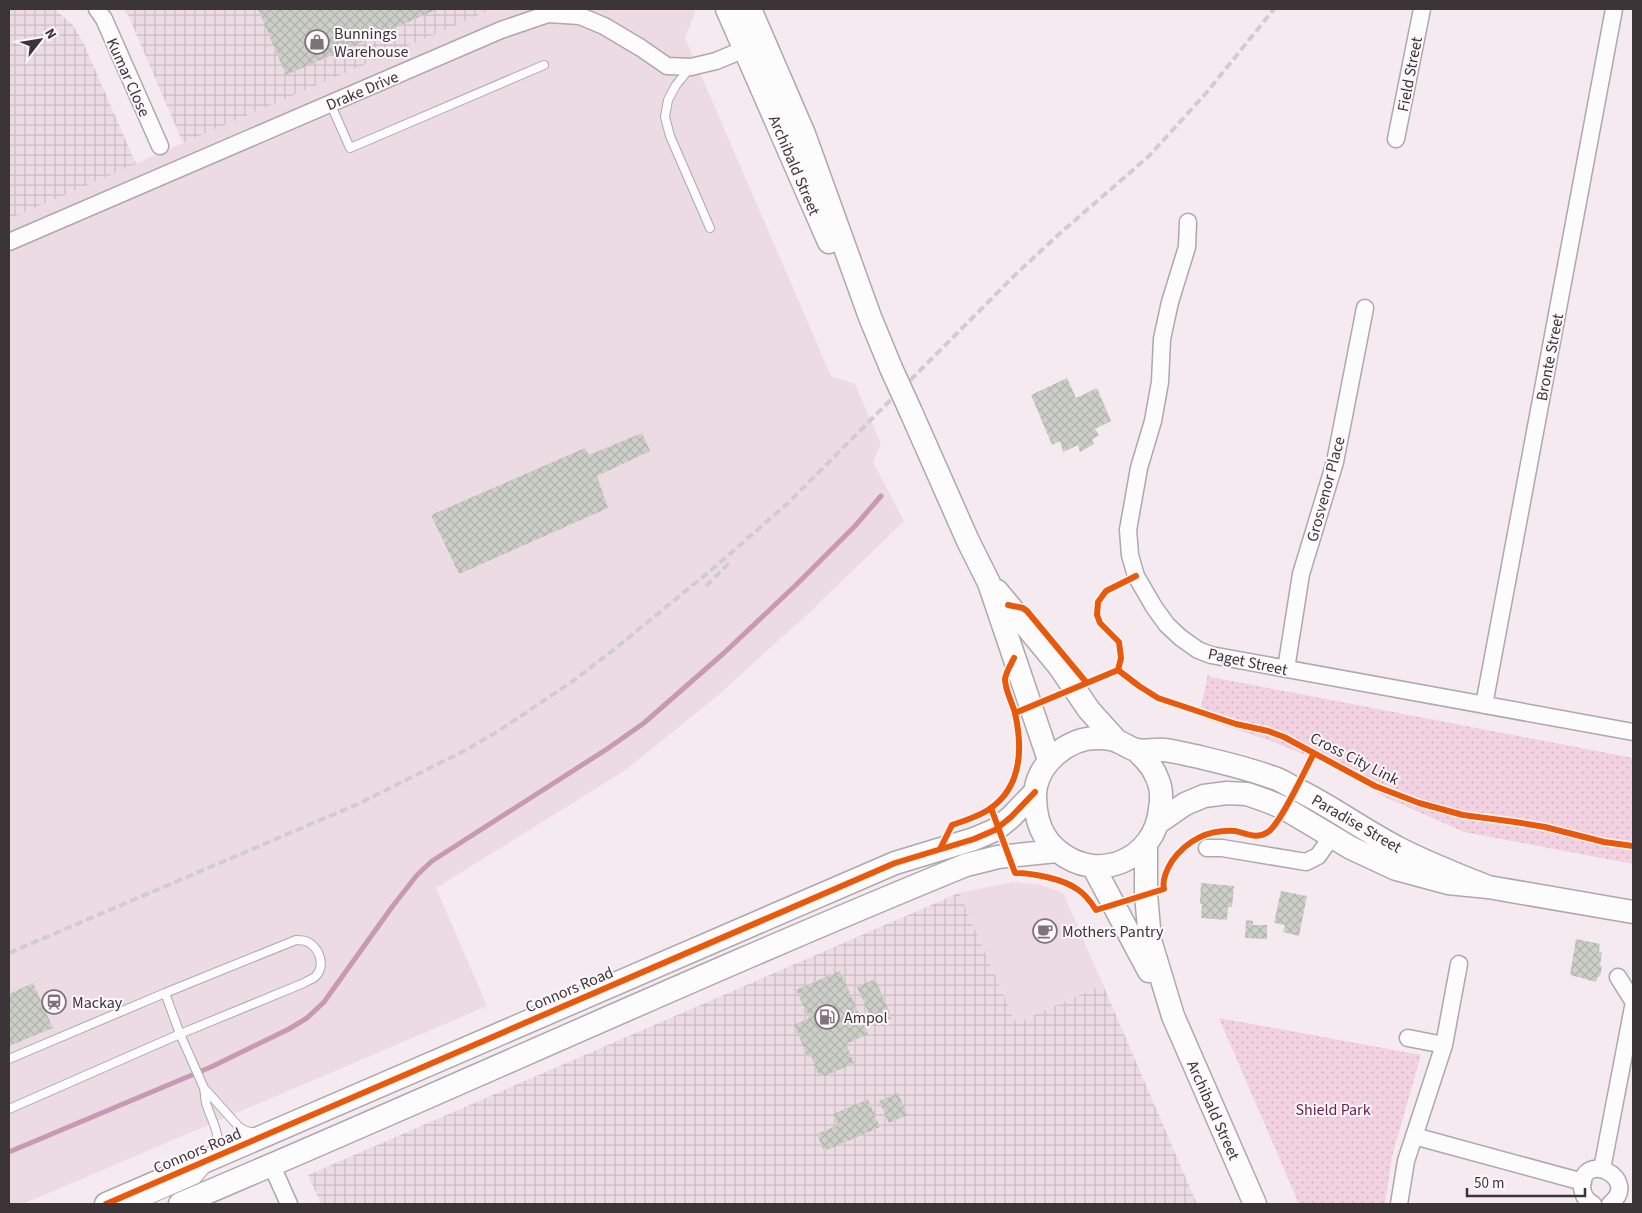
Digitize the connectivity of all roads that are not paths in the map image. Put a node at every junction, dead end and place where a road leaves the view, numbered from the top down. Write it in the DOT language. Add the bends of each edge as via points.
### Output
graph roads {
  1 [pos="97,9"];
  2 [pos="727,9"];
  3 [pos="750,9"];
  4 [pos="1422,9"];
  5 [pos="1614,9"];
  6 [pos="754,45"];
  7 [pos="544,65"];
  8 [pos="691,67"];
  9 [pos="330,103"];
  10 [pos="1396,139"];
  11 [pos="160,146"];
  12 [pos="1188,222"];
  13 [pos="710,228"];
  14 [pos="9,242"];
  15 [pos="1365,308"];
  16 [pos="990,583"];
  17 [pos="1286,669"];
  18 [pos="1484,705"];
  19 [pos="1633,732"];
  20 [pos="1116,740"];
  21 [pos="1136,750"];
  22 [pos="1049,760"];
  23 [pos="1035,792"];
  24 [pos="1159,822"];
  25 [pos="1332,836"];
  26 [pos="1146,845"];
  27 [pos="1206,848"];
  28 [pos="1057,851"];
  29 [pos="1093,866"];
  30 [pos="1488,887"];
  31 [pos="1633,912"];
  32 [pos="1459,964"];
  33 [pos="1618,977"];
  34 [pos="165,993"];
  35 [pos="1633,1001"];
  36 [pos="1633,1007"];
  37 [pos="1173,1016"];
  38 [pos="180,1034"];
  39 [pos="1408,1038"];
  40 [pos="1444,1045"];
  41 [pos="9,1059"];
  42 [pos="203,1086"];
  43 [pos="9,1109"];
  44 [pos="268,1134"];
  45 [pos="1414,1136"];
  46 [pos="213,1158"];
  47 [pos="272,1166"];
  48 [pos="1602,1169"];
  49 [pos="1583,1182"];
  50 [pos="1621,1198"];
  51 [pos="106,1204"];
  52 [pos="140,1204"];
  53 [pos="180,1204"];
  54 [pos="289,1204"];
  55 [pos="1255,1204"];
  56 [pos="1399,1204"];
  57 [pos="1592,1204"];
  1 -- 11 [label="street, Kumar Close"];
  2 -- 6 [label="street, Archibald Street"];
  3 -- 6 [label="street, Archibald Street"];
  4 -- 10 [label="street, Field Street"];
  5 -- 18 [label="street, Bronte Street"];
  6 -- 8 [label="street, Drake Drive" via="716,61"];
  6 -- 16 [label="street, Archibald Street, bridge" via="824,231 870,317 910,412"];
  7 -- 9 [label="lane" via="350,148"];
  8 -- 9 [label="street, Drake Drive" via="667,66 604,26 580,16 548,14 501,30"];
  8 -- 13 [label="lane" via="668,100 665,117 670,136"];
  9 -- 14 [label="street, Drake Drive"];
  12 -- 17 [label="street, Paget Street" via="1187,247 1162,339 1160,382 1153,421 1131,506 1128,530 1130,555 1136,576 1154,607 1174,631 1198,650"];
  15 -- 17 [label="street, Grosvenor Place" via="1335,462 1301,574"];
  16 -- 20 [label="street, Archibald Street" via="1059,666 1088,710"];
  16 -- 22 [label="street, Archibald Street"];
  17 -- 18 [label="street, Paget Street"];
  18 -- 19 [label="street, Paget Street"];
  20 -- 21 [label="street"];
  20 -- 22 [label="street" via="1080,741 1063,748"];
  21 -- 24 [label="street" via="1157,777 1162,794"];
  21 -- 30 [label="street, Paradise Street" via="1164,750 1273,777 1397,848"];
  22 -- 23 [label="street"];
  23 -- 28 [label="street" via="1035,814 1043,834"];
  23 -- 44 [label="street, Connors Road" via="995,830 878,870"];
  24 -- 25 [label="street, Paradise Street" via="1185,804 1204,796 1247,794 1284,808"];
  24 -- 26 [label="street"];
  25 -- 27 [label="street, Paradise Street" via="1318,856 1306,862"];
  25 -- 30 [label="street, Paradise Street" via="1396,869 1448,883"];
  26 -- 29 [label="street" via="1131,858 1113,865"];
  26 -- 37 [label="street, Archibald Street" via="1150,940"];
  28 -- 29 [label="street" via="1074,861"];
  28 -- 47 [label="street" via="998,857 966,865 754,954"];
  29 -- 37 [label="street, Archibald Street"];
  30 -- 31 [label="street, Paradise Street"];
  32 -- 40 [label="street"];
  33 -- 35 [label="street"];
  34 -- 38 [label="lane"];
  34 -- 38 [label="lane" via="296,940 306,940 320,957 321,967 316,976 304,983"];
  34 -- 41 [label="lane"];
  36 -- 48 [label="street"];
  37 -- 55 [label="street, Archibald Street"];
  38 -- 42 [label="lane"];
  38 -- 43 [label="lane"];
  39 -- 40 [label="street"];
  40 -- 45 [label="street"];
  42 -- 44 [label="lane" via="239,1128"];
  42 -- 46 [label="lane" via="217,1133"];
  44 -- 46 [label="street, Connors Road"];
  45 -- 49 [label="street"];
  45 -- 56 [label="street"];
  46 -- 51 [label="street, Connors Road"];
  46 -- 52 [label="lane" via="197,1179"];
  47 -- 53 [label="street"];
  47 -- 54 [label="street"];
  48 -- 49 [label="street" via="1590,1172"];
  48 -- 50 [label="street" via="1612,1172 1618,1180"];
  49 -- 57 [label="street" via="1584,1197"];
}
